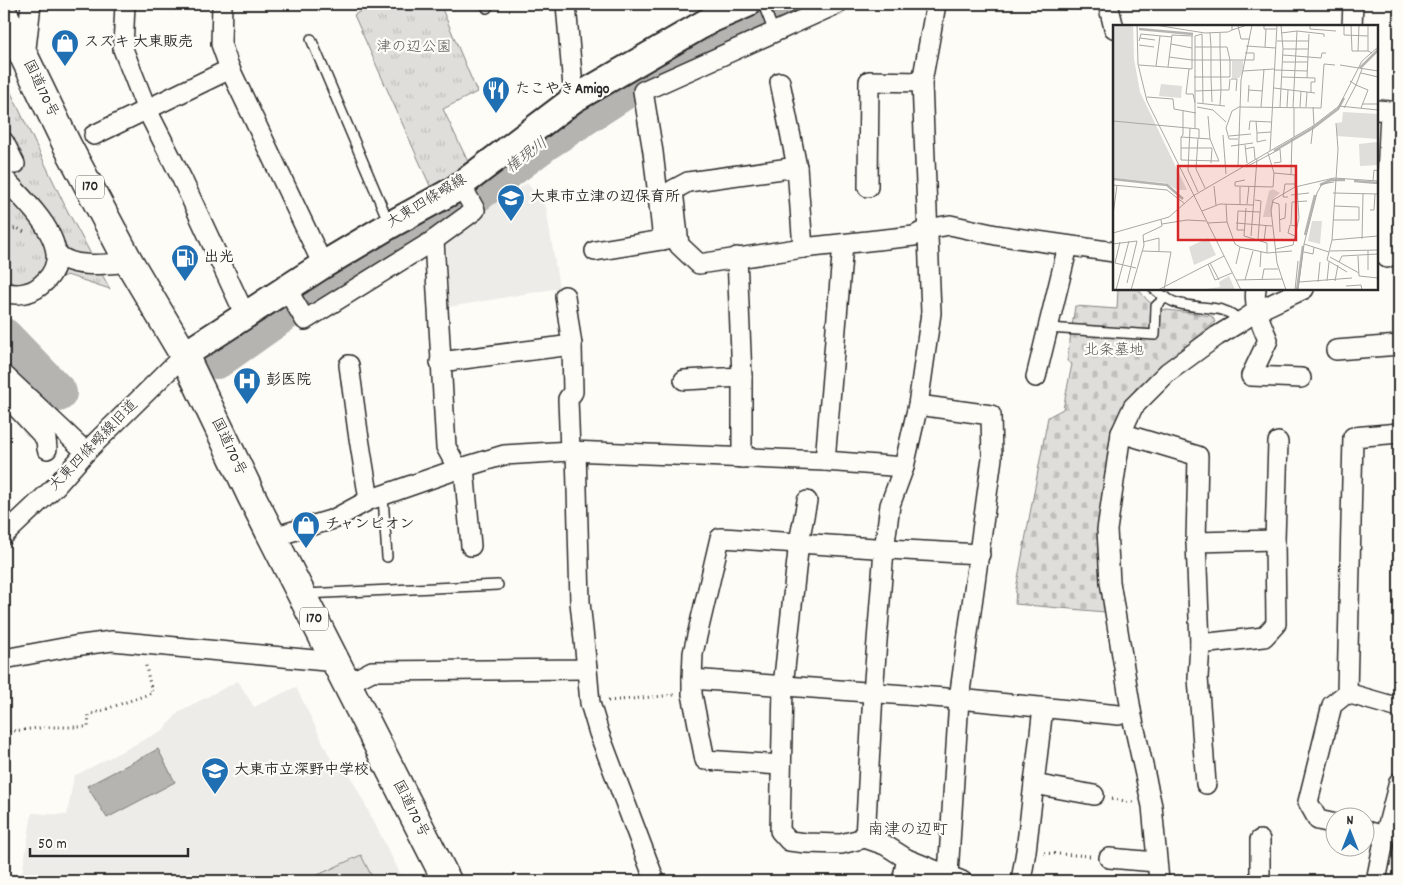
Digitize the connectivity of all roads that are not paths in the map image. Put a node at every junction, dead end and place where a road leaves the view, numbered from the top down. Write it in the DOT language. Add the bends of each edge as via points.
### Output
graph roads {
  1 [pos="31,4"];
  2 [pos="125,4"];
  3 [pos="222,4"];
  4 [pos="566,4"];
  5 [pos="747,4"];
  6 [pos="763,4"];
  7 [pos="837,4"];
  8 [pos="936,4"];
  9 [pos="1108,4"];
  10 [pos="1353,4"];
  11 [pos="712,12"];
  12 [pos="4,15"];
  13 [pos="1113,25"];
  14 [pos="1352,25"];
  15 [pos="774,32"];
  16 [pos="311,39"];
  17 [pos="25,59"];
  18 [pos="641,61"];
  19 [pos="230,68"];
  20 [pos="780,82"];
  21 [pos="922,82"];
  22 [pos="661,84"];
  23 [pos="643,92"];
  24 [pos="574,99"];
  25 [pos="147,110"];
  26 [pos="1378,110"];
  27 [pos="94,135"];
  28 [pos="4,142"];
  29 [pos="797,167"];
  30 [pos="9,171"];
  31 [pos="461,186"];
  32 [pos="868,187"];
  33 [pos="1381,220"];
  34 [pos="390,224"];
  35 [pos="927,229"];
  36 [pos="670,239"];
  37 [pos="434,240"];
  38 [pos="843,244"];
  39 [pos="1068,246"];
  40 [pos="804,248"];
  41 [pos="595,251"];
  42 [pos="56,252"];
  43 [pos="1113,252"];
  44 [pos="737,257"];
  45 [pos="1388,258"];
  46 [pos="129,262"];
  47 [pos="323,264"];
  48 [pos="287,289"];
  49 [pos="1156,290"];
  50 [pos="1256,290"];
  51 [pos="1302,290"];
  52 [pos="4,292"];
  53 [pos="565,296"];
  54 [pos="1166,297"];
  55 [pos="1257,311"];
  56 [pos="244,315"];
  57 [pos="1240,322"];
  58 [pos="1048,328"];
  59 [pos="572,345"];
  60 [pos="1399,345"];
  61 [pos="1336,350"];
  62 [pos="184,355"];
  63 [pos="440,362"];
  64 [pos="349,364"];
  65 [pos="4,375"];
  66 [pos="742,377"];
  67 [pos="1036,377"];
  68 [pos="1301,378"];
  69 [pos="684,380"];
  70 [pos="4,394"];
  71 [pos="918,404"];
  72 [pos="1122,433"];
  73 [pos="1399,433"];
  74 [pos="1278,442"];
  75 [pos="47,450"];
  76 [pos="573,451"];
  77 [pos="86,452"];
  78 [pos="742,458"];
  79 [pos="825,461"];
  80 [pos="904,467"];
  81 [pos="461,468"];
  82 [pos="376,498"];
  83 [pos="808,501"];
  84 [pos="4,535"];
  85 [pos="273,537"];
  86 [pos="1275,540"];
  87 [pos="799,542"];
  88 [pos="1196,542"];
  89 [pos="471,546"];
  90 [pos="884,550"];
  91 [pos="980,554"];
  92 [pos="387,557"];
  93 [pos="498,585"];
  94 [pos="302,594"];
  95 [pos="1200,644"];
  96 [pos="4,659"];
  97 [pos="587,669"];
  98 [pos="341,673"];
  99 [pos="783,686"];
  100 [pos="692,687"];
  101 [pos="873,692"];
  102 [pos="1347,693"];
  103 [pos="959,700"];
  104 [pos="1043,708"];
  105 [pos="1399,708"];
  106 [pos="1119,715"];
  107 [pos="781,765"];
  108 [pos="1399,782"];
  109 [pos="1034,784"];
  110 [pos="1206,784"];
  111 [pos="1094,795"];
  112 [pos="1326,822"];
  113 [pos="1376,834"];
  114 [pos="1385,836"];
  115 [pos="865,838"];
  116 [pos="1260,840"];
  117 [pos="1109,858"];
  118 [pos="907,859"];
  119 [pos="1156,862"];
  120 [pos="955,878"];
  121 [pos="447,881"];
  122 [pos="655,881"];
  123 [pos="902,881"];
  124 [pos="1021,881"];
  125 [pos="1159,881"];
  126 [pos="1260,881"];
  127 [pos="1376,881"];
  1 -- 17 [label="street"];
  2 -- 25 [label="street" via="123,49"];
  3 -- 19 [label="street" via="221,44"];
  4 -- 24 [label="street"];
  5 -- 11 [label="main road, 大東四條畷線"];
  6 -- 15 [label="lane"];
  7 -- 15 [label="street"];
  8 -- 21 [label="street"];
  9 -- 13 [label="street"];
  10 -- 14 [label="street"];
  11 -- 18 [label="main road, 大東四條畷線"];
  12 -- 17 [label="highway, 国道170号 / 170"];
  15 -- 22 [label="street"];
  16 -- 34 [label="lane"];
  17 -- 46 [label="highway, 国道170号 / 170"];
  18 -- 22 [label="street"];
  18 -- 23 [label="street"];
  18 -- 24 [label="main road, 大東四條畷線"];
  19 -- 25 [label="street"];
  19 -- 47 [label="street"];
  20 -- 29 [label="street"];
  21 -- 32 [label="street" via="869,81"];
  21 -- 35 [label="street"];
  22 -- 23 [label="street"];
  23 -- 36 [label="street"];
  24 -- 31 [label="main road, 大東四條畷線"];
  25 -- 27 [label="street"];
  25 -- 56 [label="street"];
  26 -- 33 [label="street" via="1390,111"];
  28 -- 30 [label="street"];
  29 -- 36 [label="street" via="688,182 673,190"];
  29 -- 40 [label="street"];
  30 -- 42 [label="street" via="51,234"];
  31 -- 34 [label="main road, 大東四條畷線"];
  31 -- 37 [label="street" via="475,210"];
  33 -- 45 [label="street"];
  34 -- 47 [label="main road, 大東四條畷線"];
  35 -- 38 [label="street" via="914,236"];
  35 -- 39 [label="street" via="950,224"];
  35 -- 71 [label="street" via="931,313"];
  36 -- 41 [label="street"];
  36 -- 44 [label="street" via="698,264"];
  37 -- 48 [label="street" via="305,320"];
  37 -- 63 [label="street"];
  38 -- 40 [label="street"];
  38 -- 79 [label="street"];
  39 -- 43 [label="street"];
  39 -- 58 [label="street"];
  40 -- 44 [label="street"];
  42 -- 46 [label="street" via="61,258 92,266"];
  42 -- 52 [label="street" via="52,272 36,289 23,294"];
  44 -- 66 [label="street"];
  46 -- 62 [label="highway, 国道170号 / 170"];
  47 -- 48 [label="main road, 大東四條畷線"];
  48 -- 56 [label="main road, 大東四條畷線"];
  49 -- 54 [label="lane"];
  50 -- 55 [label="street"];
  51 -- 55 [label="street"];
  53 -- 59 [label="street"];
  54 -- 57 [label="lane" via="1176,303 1225,310"];
  54 -- 58 [label="lane" via="1156,306 1155,334"];
  55 -- 57 [label="street"];
  55 -- 68 [label="street" via="1268,340 1250,376"];
  56 -- 62 [label="main road, 大東四條畷線"];
  57 -- 72 [label="street" via="1168,372 1133,407"];
  58 -- 67 [label="street"];
  59 -- 63 [label="street"];
  59 -- 76 [label="street" via="573,392 568,399"];
  60 -- 61 [label="street"];
  62 -- 77 [label="street, 大東四條畷線旧道"];
  62 -- 85 [label="highway, 国道170号 / 170"];
  63 -- 81 [label="street" via="446,447"];
  64 -- 82 [label="street" via="358,432"];
  65 -- 77 [label="street"];
  66 -- 69 [label="street"];
  66 -- 78 [label="street"];
  70 -- 75 [label="street" via="46,439"];
  71 -- 80 [label="street"];
  71 -- 91 [label="street" via="992,415 992,458"];
  72 -- 88 [label="street" via="1198,456"];
  72 -- 119 [label="street" via="1107,530 1110,582 1132,716 1152,806"];
  73 -- 102 [label="street" via="1354,437"];
  74 -- 86 [label="street"];
  76 -- 78 [label="street"];
  76 -- 81 [label="street" via="504,455"];
  76 -- 97 [label="street" via="580,602"];
  77 -- 84 [label="street, 大東四條畷線旧道" via="56,486"];
  78 -- 79 [label="street"];
  79 -- 80 [label="street"];
  80 -- 90 [label="street" via="890,505"];
  81 -- 82 [label="street"];
  81 -- 89 [label="street"];
  82 -- 85 [label="street" via="334,519"];
  82 -- 92 [label="lane"];
  83 -- 87 [label="street"];
  85 -- 94 [label="highway, 国道170号 / 170"];
  86 -- 88 [label="street"];
  86 -- 95 [label="street" via="1276,624 1264,637"];
  87 -- 90 [label="street"];
  87 -- 99 [label="street"];
  87 -- 100 [label="street" via="720,538 693,653"];
  88 -- 95 [label="street"];
  90 -- 91 [label="street"];
  90 -- 101 [label="street"];
  91 -- 103 [label="street"];
  93 -- 94 [label="lane"];
  94 -- 98 [label="highway, 国道170号 / 170"];
  95 -- 110 [label="street" via="1198,678"];
  96 -- 98 [label="street" via="112,641"];
  97 -- 98 [label="street"];
  97 -- 122 [label="street" via="590,703 599,733"];
  98 -- 121 [label="highway, 国道170号 / 170"];
  99 -- 100 [label="street"];
  99 -- 101 [label="street"];
  99 -- 107 [label="street"];
  100 -- 107 [label="street" via="705,760"];
  101 -- 103 [label="street"];
  101 -- 115 [label="street"];
  102 -- 105 [label="street"];
  102 -- 112 [label="street" via="1332,705 1308,802 1318,820"];
  103 -- 104 [label="street"];
  103 -- 120 [label="street"];
  104 -- 106 [label="street"];
  104 -- 109 [label="street"];
  107 -- 115 [label="street" via="780,831 789,841 840,844"];
  108 -- 114 [label="street"];
  109 -- 111 [label="street"];
  109 -- 124 [label="street"];
  113 -- 114 [label="street"];
  114 -- 127 [label="street"];
  115 -- 118 [label="street" via="885,845"];
  116 -- 126 [label="street"];
  117 -- 119 [label="street"];
  118 -- 120 [label="street"];
  118 -- 123 [label="street"];
  119 -- 125 [label="street"];
}
